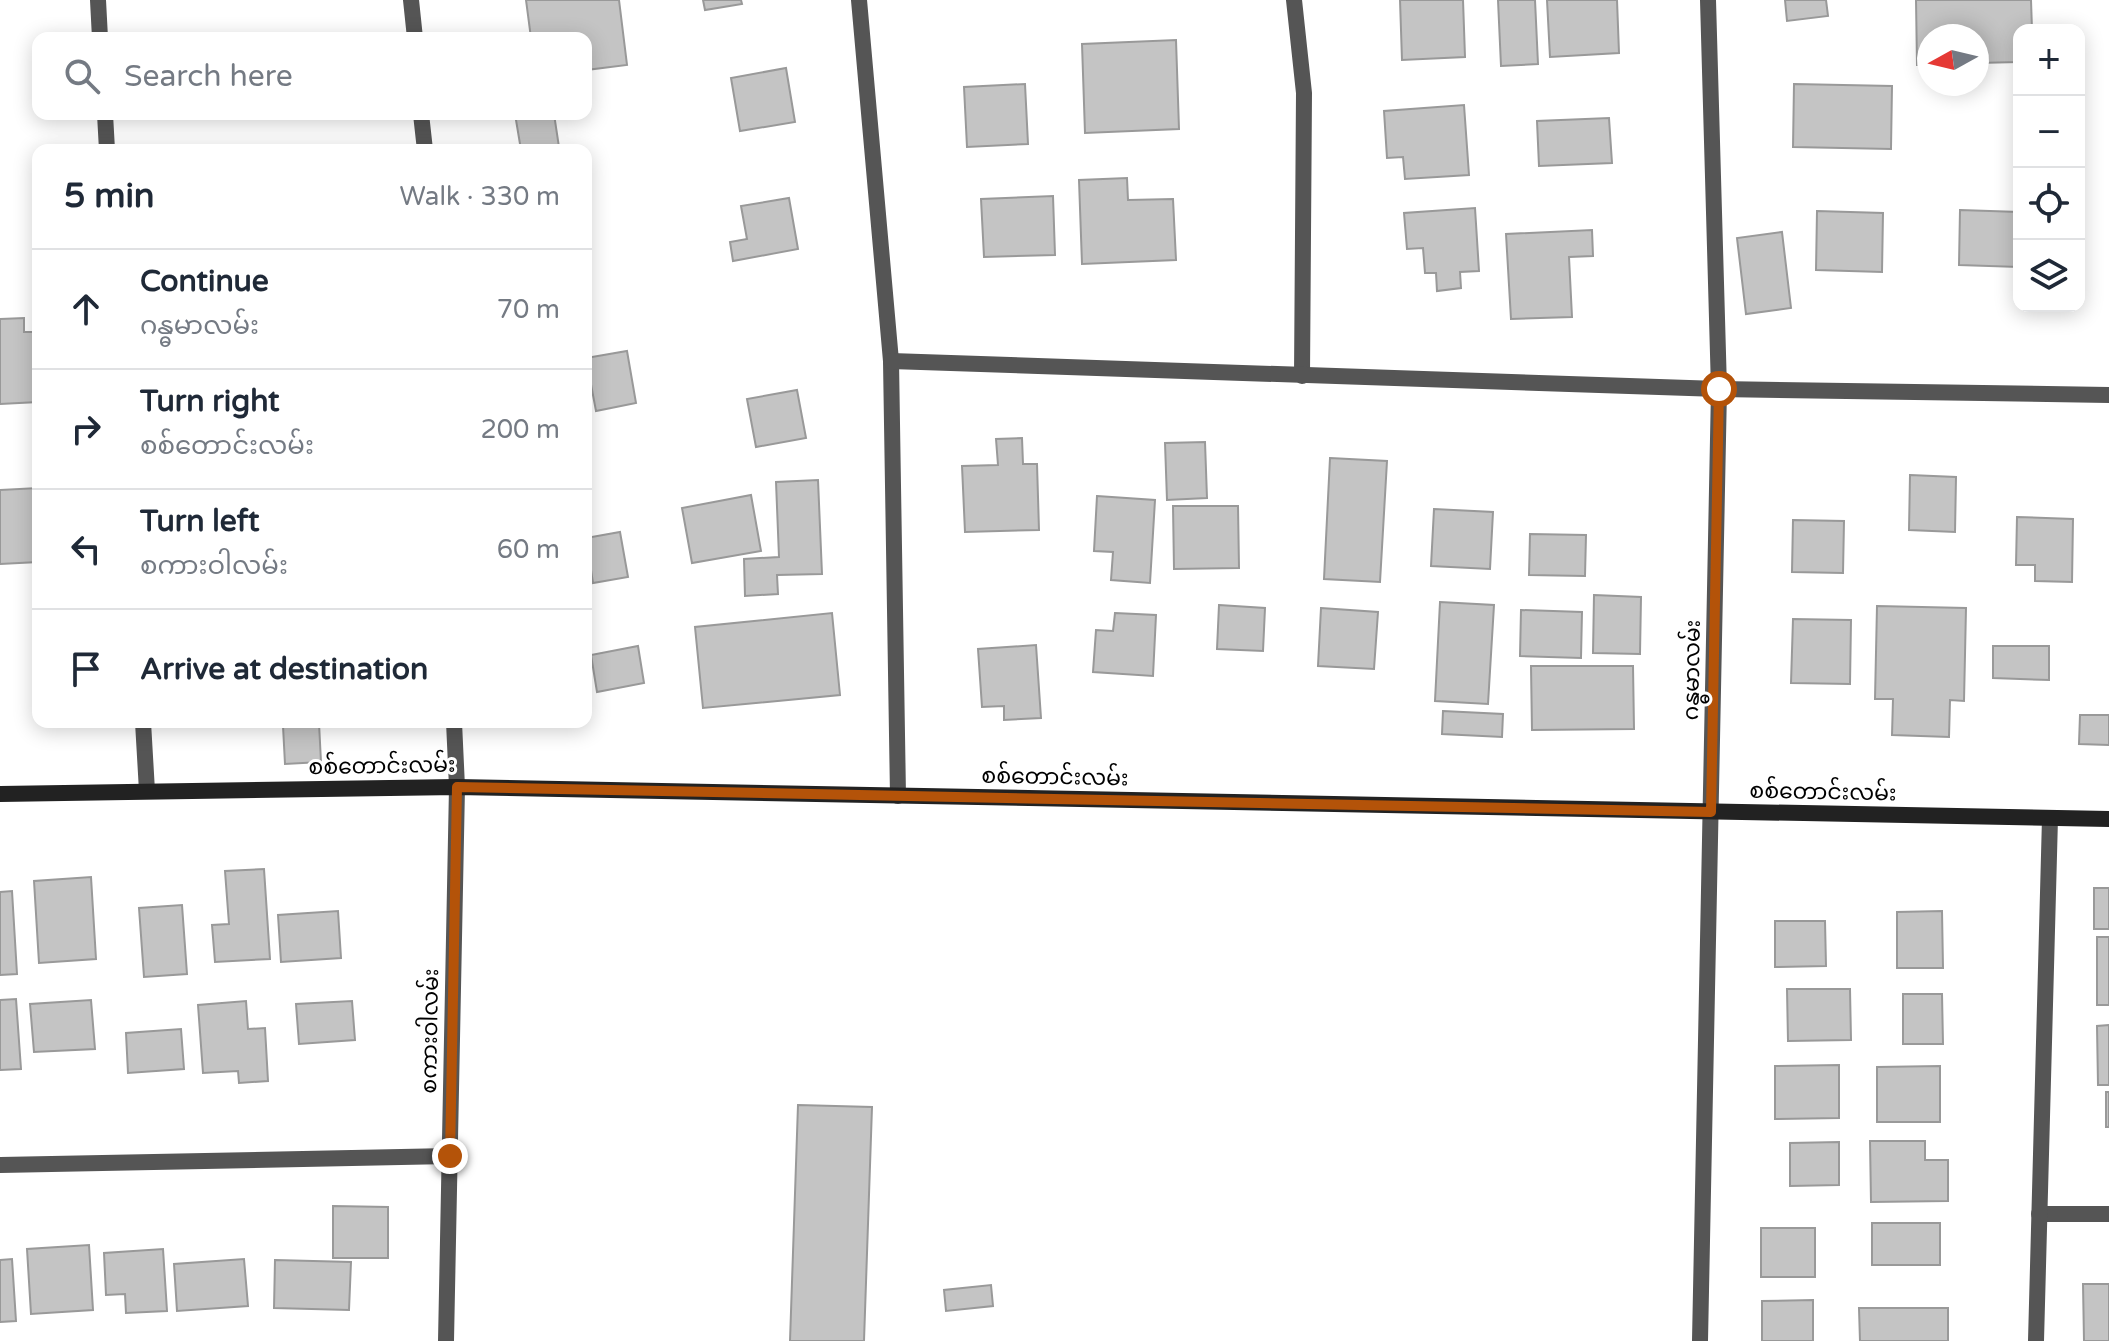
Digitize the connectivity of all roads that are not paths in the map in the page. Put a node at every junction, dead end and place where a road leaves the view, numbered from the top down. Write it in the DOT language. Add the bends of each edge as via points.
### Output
graph roads {
  1 [pos="98,0"];
  2 [pos="411,0"];
  3 [pos="859,0"];
  4 [pos="1294,0"];
  5 [pos="1708,0"];
  6 [pos="100,32"];
  7 [pos="414,32"];
  8 [pos="105,120"];
  9 [pos="422,120"];
  10 [pos="107,144"];
  11 [pos="424,144"];
  12 [pos="891,361"];
  13 [pos="1302,376"];
  14 [pos="1719,389"];
  15 [pos="2109,395"];
  16 [pos="143,728"];
  17 [pos="454,728"];
  18 [pos="457,787"];
  19 [pos="147,791"];
  20 [pos="0,794"];
  21 [pos="898,796"];
  22 [pos="1711,812"];
  23 [pos="2050,818"];
  24 [pos="2109,819"];
  25 [pos="450,1156"];
  26 [pos="0,1165"];
  27 [pos="2039,1214"];
  28 [pos="2109,1214"];
  29 [pos="446,1341"];
  30 [pos="1700,1341"];
  31 [pos="2036,1341"];
  1 -- 6 [label="street"];
  2 -- 7 [label="street"];
  3 -- 12 [label="street"];
  4 -- 13 [label="street" via="1304,93"];
  5 -- 14 [label="street, ဂန္ဓမာလမ်း"];
  8 -- 10 [label="street"];
  9 -- 11 [label="street"];
  12 -- 13 [label="street"];
  12 -- 21 [label="street"];
  13 -- 14 [label="street"];
  14 -- 15 [label="street"];
  14 -- 22 [label="street, ဂန္ဓမာလမ်း"];
  16 -- 19 [label="street"];
  17 -- 18 [label="street, စကားဝါလမ်း"];
  18 -- 19 [label="street, စစ်တောင်းလမ်း"];
  18 -- 21 [label="street, စစ်တောင်းလမ်း"];
  18 -- 25 [label="street, စကားဝါလမ်း"];
  19 -- 20 [label="street, စစ်တောင်းလမ်း"];
  21 -- 22 [label="street, စစ်တောင်းလမ်း"];
  22 -- 23 [label="street, စစ်တောင်းလမ်း"];
  22 -- 30 [label="street, ဂန္ဓမာလမ်း"];
  23 -- 24 [label="street, စစ်တောင်းလမ်း"];
  23 -- 27 [label="street"];
  25 -- 26 [label="street"];
  25 -- 29 [label="street, စကားဝါလမ်း"];
  27 -- 28 [label="street"];
  27 -- 31 [label="street"];
}
